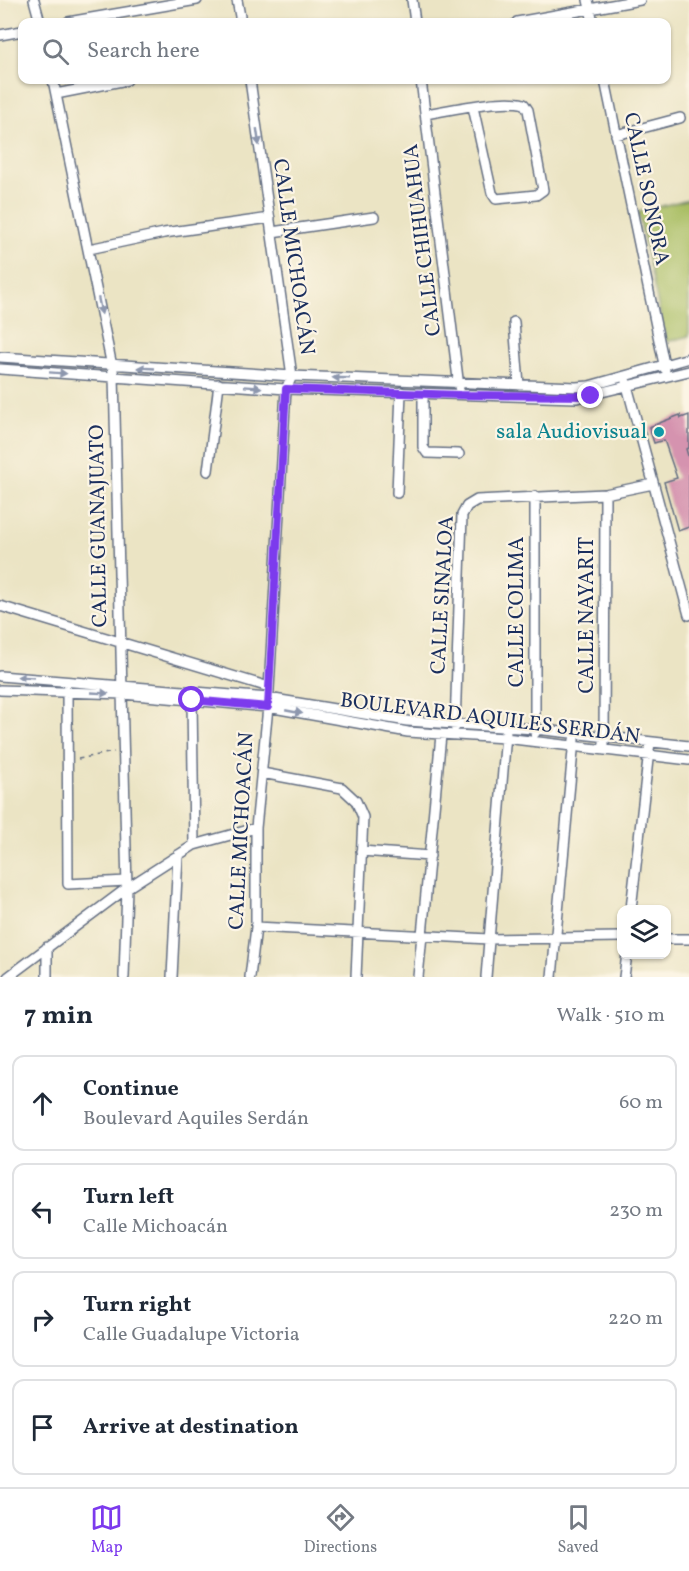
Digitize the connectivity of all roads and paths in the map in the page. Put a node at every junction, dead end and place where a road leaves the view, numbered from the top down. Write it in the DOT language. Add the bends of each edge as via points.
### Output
graph roads {
  1 [pos="34,0"];
  2 [pos="197,0"];
  3 [pos="237,0"];
  4 [pos="412,0"];
  5 [pos="639,0"];
  6 [pos="589,4"];
  7 [pos="39,18"];
  8 [pos="91,18"];
  9 [pos="240,18"];
  10 [pos="414,18"];
  11 [pos="534,18"];
  12 [pos="18,32"];
  13 [pos="0,35"];
  14 [pos="54,84"];
  15 [pos="107,84"];
  16 [pos="251,84"];
  17 [pos="422,84"];
  18 [pos="605,84"];
  19 [pos="56,94"];
  20 [pos="473,107"];
  21 [pos="426,114"];
  22 [pos="680,118"];
  23 [pos="616,135"];
  24 [pos="374,217"];
  25 [pos="270,218"];
  26 [pos="272,231"];
  27 [pos="88,249"];
  28 [pos="514,322"];
  29 [pos="0,357"];
  30 [pos="689,358"];
  31 [pos="664,365"];
  32 [pos="113,366"];
  33 [pos="0,369"];
  34 [pos="689,371"];
  35 [pos="114,376"];
  36 [pos="292,376"];
  37 [pos="624,376"];
  38 [pos="667,377"];
  39 [pos="458,383"];
  40 [pos="219,384"];
  41 [pos="519,385"];
  42 [pos="627,388"];
  43 [pos="286,389"];
  44 [pos="401,392"];
  45 [pos="423,393"];
  46 [pos="460,395"];
  47 [pos="459,454"];
  48 [pos="208,471"];
  49 [pos="653,484"];
  50 [pos="397,492"];
  51 [pos="605,494"];
  52 [pos="535,496"];
  53 [pos="0,606"];
  54 [pos="689,615"];
  55 [pos="120,640"];
  56 [pos="0,676"];
  57 [pos="269,687"];
  58 [pos="122,689"];
  59 [pos="0,690"];
  60 [pos="67,691"];
  61 [pos="192,700"];
  62 [pos="268,703"];
  63 [pos="455,722"];
  64 [pos="507,726"];
  65 [pos="535,729"];
  66 [pos="575,733"];
  67 [pos="455,734"];
  68 [pos="441,735"];
  69 [pos="605,736"];
  70 [pos="505,738"];
  71 [pos="535,742"];
  72 [pos="650,742"];
  73 [pos="573,747"];
  74 [pos="689,747"];
  75 [pos="124,750"];
  76 [pos="604,750"];
  77 [pos="648,756"];
  78 [pos="689,760"];
  79 [pos="66,761"];
  80 [pos="262,773"];
  81 [pos="256,828"];
  82 [pos="194,845"];
  83 [pos="362,851"];
  84 [pos="178,855"];
  85 [pos="430,856"];
  86 [pos="127,884"];
  87 [pos="631,905"];
  88 [pos="256,927"];
  89 [pos="359,933"];
  90 [pos="422,935"];
  91 [pos="555,936"];
  92 [pos="617,937"];
  93 [pos="489,939"];
  94 [pos="671,939"];
  95 [pos="689,939"];
  96 [pos="47,947"];
  97 [pos="626,959"];
  98 [pos="8,977"];
  99 [pos="47,977"];
  100 [pos="124,977"];
  101 [pos="172,977"];
  102 [pos="250,977"];
  103 [pos="356,977"];
  104 [pos="418,977"];
  105 [pos="486,977"];
  106 [pos="552,977"];
  107 [pos="624,977"];
  1 -- 7 [label="street"];
  2 -- 8 [label="street"];
  3 -- 9 [label="street"];
  4 -- 10 [label="street"];
  5 -- 6 [label="street"];
  6 -- 11 [label="street"];
  12 -- 13 [label="street"];
  14 -- 19 [label="street, CALLE GUANAJUATO"];
  15 -- 19 [label="street"];
  16 -- 25 [label="street, CALLE MICHOACÁN, one-way"];
  17 -- 21 [label="street, CALLE CHIHUAHUA"];
  18 -- 23 [label="street, CALLE SONORA"];
  19 -- 27 [label="street, CALLE GUANAJUATO"];
  20 -- 20 [label="street" via="524,104 543,190 536,195 496,199"];
  20 -- 21 [label="street"];
  21 -- 39 [label="street, CALLE CHIHUAHUA"];
  22 -- 23 [label="street"];
  23 -- 31 [label="street, CALLE SONORA"];
  24 -- 26 [label="street"];
  25 -- 26 [label="street, CALLE MICHOACÁN"];
  25 -- 27 [label="street" via="164,233"];
  26 -- 36 [label="street, CALLE MICHOACÁN"];
  27 -- 32 [label="street, CALLE GUANAJUATO, one-way"];
  28 -- 41 [label="street"];
  29 -- 32 [label="street"];
  30 -- 31 [label="street"];
  31 -- 37 [label="street"];
  31 -- 38 [label="street, CALLE SONORA"];
  32 -- 35 [label="street, CALLE GUANAJUATO"];
  36 -- 32 [label="street, one-way"];
  33 -- 35 [label="street, one-way"];
  34 -- 38 [label="street"];
  35 -- 40 [label="street"];
  35 -- 55 [label="street, CALLE GUANAJUATO"];
  39 -- 36 [label="street, one-way"];
  36 -- 43 [label="street, CALLE MICHOACÁN"];
  37 -- 41 [label="street" via="590,386"];
  37 -- 42 [label="street"];
  38 -- 42 [label="street"];
  39 -- 41 [label="street"];
  39 -- 46 [label="street, CALLE CHIHUAHUA"];
  40 -- 43 [label="street, one-way"];
  40 -- 48 [label="street"];
  42 -- 46 [label="street" via="577,398"];
  42 -- 49 [label="street"];
  43 -- 44 [label="street"];
  43 -- 57 [label="street, CALLE MICHOACÁN"];
  44 -- 45 [label="street"];
  44 -- 50 [label="street"];
  45 -- 46 [label="street"];
  45 -- 47 [label="street" via="423,447 427,453"];
  49 -- 51 [label="street"];
  49 -- 54 [label="street"];
  51 -- 52 [label="street"];
  51 -- 69 [label="street, CALLE NAYARIT"];
  52 -- 63 [label="street, CALLE SINALOA" via="477,500 462,515"];
  52 -- 65 [label="street, CALLE COLIMA"];
  53 -- 55 [label="street"];
  55 -- 57 [label="street"];
  55 -- 58 [label="street, CALLE GUANAJUATO"];
  58 -- 56 [label="street, BOULEVARD AQUILES SERDÁN, one-way"];
  57 -- 62 [label="street, CALLE MICHOACÁN"];
  60 -- 58 [label="street, BOULEVARD AQUILES SERDÁN, one-way"];
  58 -- 61 [label="street, BOULEVARD AQUILES SERDÁN"];
  58 -- 62 [label="street, BOULEVARD AQUILES SERDÁN"];
  58 -- 75 [label="street, CALLE GUANAJUATO"];
  59 -- 60 [label="street, BOULEVARD AQUILES SERDÁN"];
  60 -- 79 [label="street"];
  61 -- 62 [label="street, BOULEVARD AQUILES SERDÁN"];
  61 -- 82 [label="street"];
  62 -- 63 [label="street, BOULEVARD AQUILES SERDÁN" via="407,721"];
  62 -- 68 [label="street, BOULEVARD AQUILES SERDÁN, one-way" via="408,732"];
  62 -- 80 [label="street, CALLE MICHOACÁN"];
  63 -- 64 [label="street, BOULEVARD AQUILES SERDÁN"];
  63 -- 67 [label="street, CALLE SINALOA"];
  64 -- 65 [label="street, BOULEVARD AQUILES SERDÁN"];
  64 -- 70 [label="street"];
  65 -- 66 [label="street, BOULEVARD AQUILES SERDÁN"];
  65 -- 71 [label="street, CALLE COLIMA"];
  66 -- 69 [label="street, BOULEVARD AQUILES SERDÁN"];
  66 -- 73 [label="street"];
  67 -- 68 [label="street, BOULEVARD AQUILES SERDÁN"];
  67 -- 70 [label="street, BOULEVARD AQUILES SERDÁN"];
  68 -- 85 [label="street"];
  69 -- 72 [label="street, BOULEVARD AQUILES SERDÁN"];
  69 -- 76 [label="street, CALLE NAYARIT"];
  70 -- 71 [label="street, BOULEVARD AQUILES SERDÁN"];
  70 -- 93 [label="street"];
  71 -- 73 [label="street, BOULEVARD AQUILES SERDÁN"];
  72 -- 74 [label="street, BOULEVARD AQUILES SERDÁN"];
  72 -- 77 [label="street"];
  73 -- 76 [label="street, BOULEVARD AQUILES SERDÁN"];
  73 -- 91 [label="street"];
  75 -- 79 [label="path"];
  75 -- 86 [label="street, CALLE GUANAJUATO"];
  76 -- 77 [label="street, BOULEVARD AQUILES SERDÁN"];
  77 -- 78 [label="street, BOULEVARD AQUILES SERDÁN"];
  77 -- 87 [label="street"];
  79 -- 86 [label="street" via="68,884"];
  80 -- 81 [label="street, CALLE MICHOACÁN"];
  80 -- 83 [label="street" via="342,788 356,801 363,817"];
  81 -- 82 [label="street"];
  81 -- 88 [label="street, CALLE MICHOACÁN"];
  82 -- 84 [label="street"];
  83 -- 85 [label="street"];
  83 -- 89 [label="street"];
  84 -- 86 [label="street"];
  84 -- 101 [label="street"];
  85 -- 90 [label="street"];
  86 -- 96 [label="street"];
  86 -- 100 [label="street, CALLE GUANAJUATO"];
  88 -- 89 [label="street"];
  88 -- 102 [label="street, CALLE MICHOACÁN"];
  89 -- 90 [label="street"];
  89 -- 103 [label="street"];
  90 -- 93 [label="street"];
  90 -- 104 [label="street"];
  91 -- 92 [label="street"];
  91 -- 93 [label="street"];
  91 -- 106 [label="street"];
  93 -- 105 [label="street"];
  94 -- 95 [label="street"];
  96 -- 98 [label="street"];
  96 -- 99 [label="street"];
  97 -- 107 [label="street"];
}
